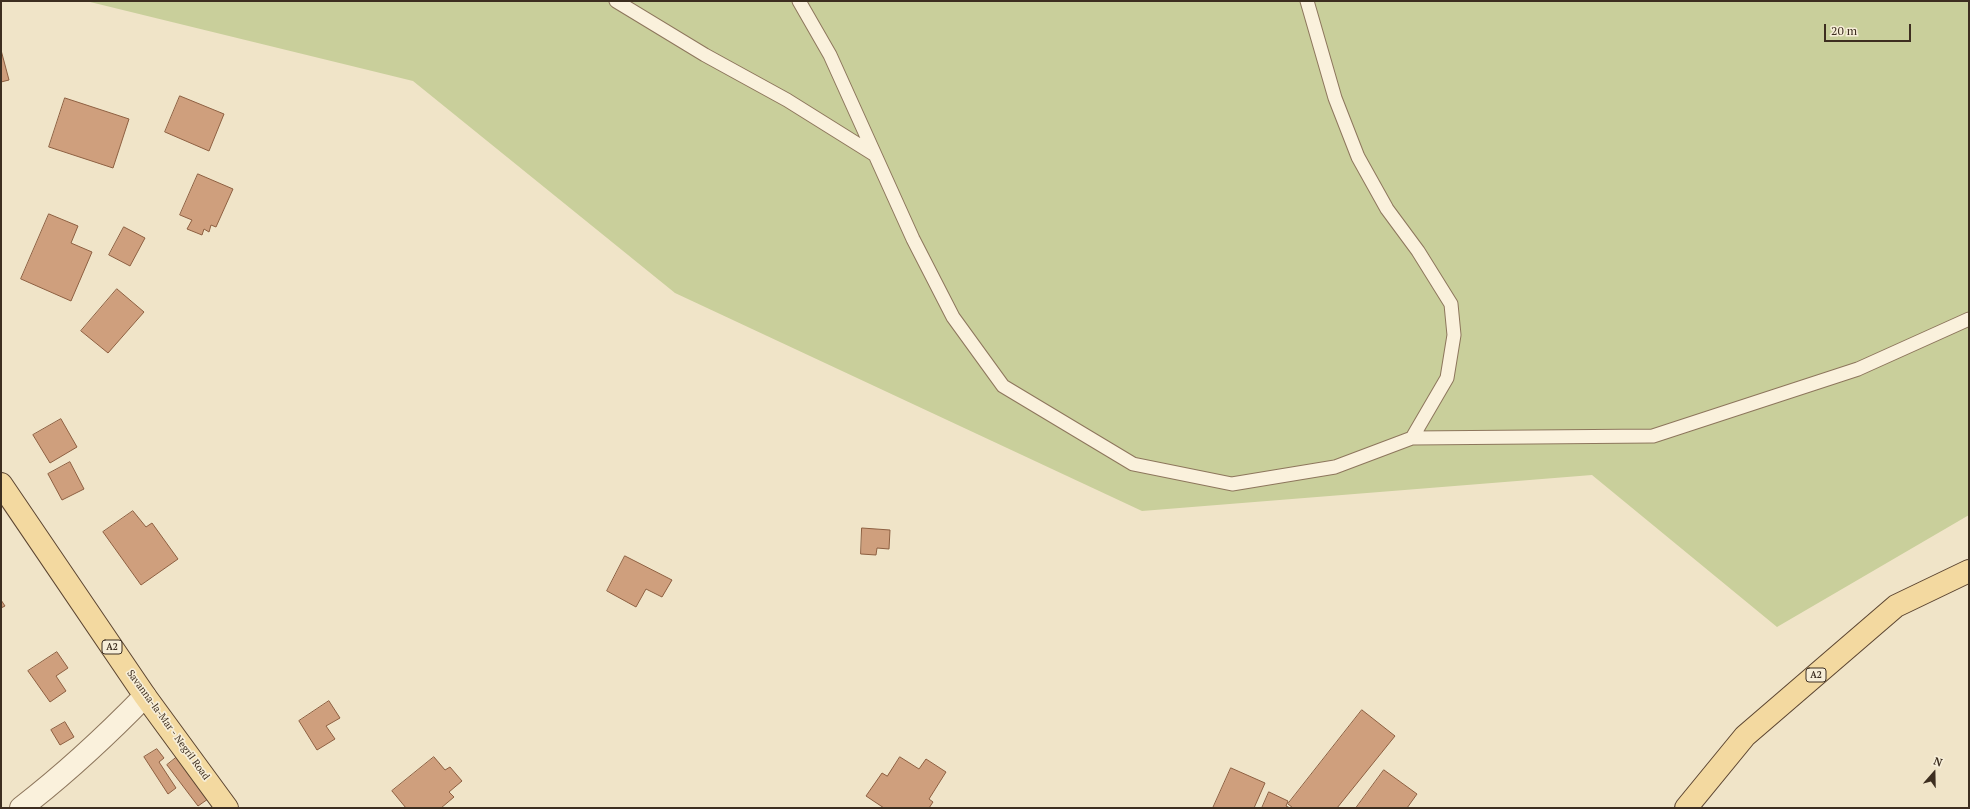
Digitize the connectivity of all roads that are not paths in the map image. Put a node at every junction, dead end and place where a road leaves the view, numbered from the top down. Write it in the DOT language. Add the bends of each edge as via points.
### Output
graph roads {
  1 [pos="616,1"];
  2 [pos="799,1"];
  3 [pos="1307,1"];
  4 [pos="875,155"];
  5 [pos="1969,319"];
  6 [pos="1412,438"];
  7 [pos="1,484"];
  8 [pos="1969,571"];
  9 [pos="145,696"];
  10 [pos="21,808"];
  11 [pos="228,808"];
  12 [pos="1686,808"];
  1 -- 4 [label="lane" via="705,55 787,100"];
  2 -- 4 [label="lane" via="830,55"];
  3 -- 6 [label="lane" via="1335,98 1358,157 1387,209 1418,251 1451,304 1454,335 1447,378"];
  4 -- 6 [label="lane" via="913,239 953,317 1003,386 1133,464 1232,484 1334,467"];
  5 -- 6 [label="lane" via="1858,369 1653,436"];
  7 -- 9 [label="main road, Savanna-la-Mar - Negril Road / A2"];
  8 -- 12 [label="main road, A2" via="1896,606 1745,736"];
  9 -- 10 [label="street" via="110,732"];
  9 -- 11 [label="main road, Savanna-la-Mar - Negril Road / A2"];
}
